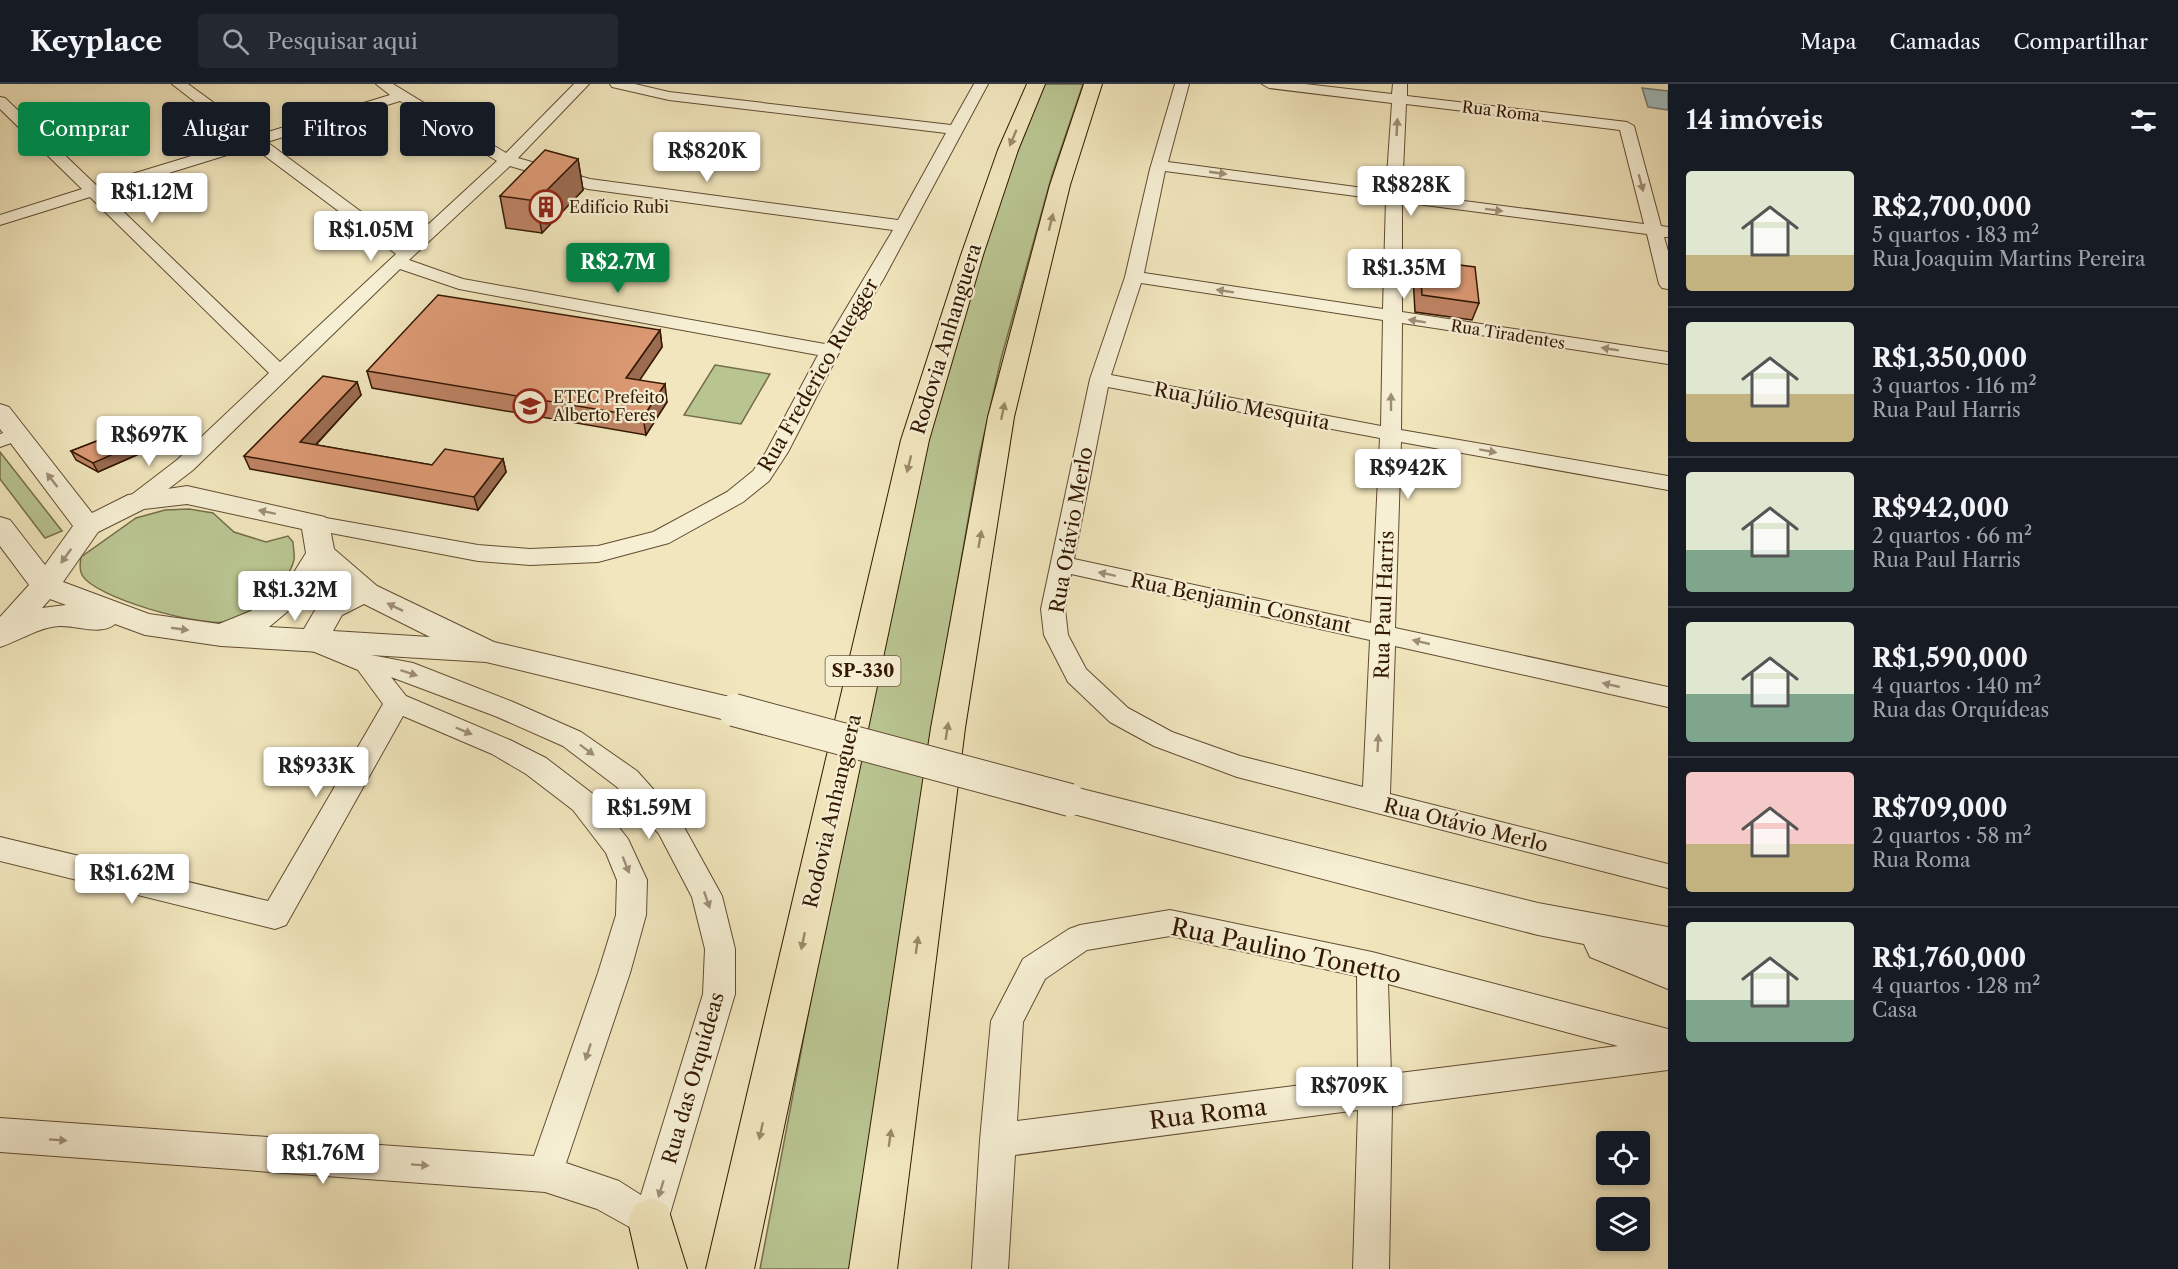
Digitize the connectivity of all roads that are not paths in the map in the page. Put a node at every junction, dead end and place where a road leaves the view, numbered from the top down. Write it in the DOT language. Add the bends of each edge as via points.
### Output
graph roads {
  1 [pos="179,84"];
  2 [pos="383,84"];
  3 [pos="582,84"];
  4 [pos="616,84"];
  5 [pos="981,84"];
  6 [pos="1036,84"];
  7 [pos="1093,84"];
  8 [pos="1182,84"];
  9 [pos="1269,84"];
  10 [pos="1400,92"];
  11 [pos="401,96"];
  12 [pos="0,101"];
  13 [pos="204,102"];
  14 [pos="956,130"];
  15 [pos="270,137"];
  16 [pos="270,151"];
  17 [pos="209,156"];
  18 [pos="507,160"];
  19 [pos="1160,166"];
  20 [pos="94,192"];
  21 [pos="1394,197"];
  22 [pos="0,220"];
  23 [pos="903,226"];
  24 [pos="1661,231"];
  25 [pos="402,258"];
  26 [pos="1134,276"];
  27 [pos="1668,284"];
  28 [pos="1391,317"];
  29 [pos="830,351"];
  30 [pos="1668,358"];
  31 [pos="279,372"];
  32 [pos="1100,379"];
  33 [pos="0,412"];
  34 [pos="1390,434"];
  35 [pos="9,438"];
  36 [pos="184,465"];
  37 [pos="1668,483"];
  38 [pos="188,495"];
  39 [pos="138,501"];
  40 [pos="315,523"];
  41 [pos="0,526"];
  42 [pos="88,526"];
  43 [pos="320,553"];
  44 [pos="1060,564"];
  45 [pos="45,586"];
  46 [pos="367,593"];
  47 [pos="145,624"];
  48 [pos="1383,634"];
  49 [pos="221,635"];
  50 [pos="0,636"];
  51 [pos="314,642"];
  52 [pos="486,651"];
  53 [pos="367,664"];
  54 [pos="1668,697"];
  55 [pos="397,703"];
  56 [pos="1376,802"];
  57 [pos="0,849"];
  58 [pos="1668,876"];
  59 [pos="1538,919"];
  60 [pos="1668,944"];
  61 [pos="1372,966"];
  62 [pos="1668,972"];
  63 [pos="1668,1044"];
  64 [pos="1668,1055"];
  65 [pos="1375,1093"];
  66 [pos="0,1136"];
  67 [pos="997,1140"];
  68 [pos="545,1174"];
  69 [pos="881,1196"];
  70 [pos="651,1221"];
  71 [pos="663,1269"];
  72 [pos="730,1269"];
  73 [pos="873,1269"];
  74 [pos="889,1269"];
  75 [pos="990,1269"];
  76 [pos="1371,1269"];
  1 -- 13 [label="street"];
  2 -- 11 [label="street"];
  3 -- 18 [label="street"];
  4 -- 14 [label="street" via="669,96"];
  5 -- 14 [label="street, Rua Frederico Ruegger"];
  6 -- 72 [label="highway, Rodovia Anhanguera / SP-330, one-way" via="1008,150 972,255 915,440"];
  69 -- 7 [label="highway, one-way" via="948,728 999,427 1060,185"];
  8 -- 19 [label="street, Rua Otávio Merlo"];
  9 -- 10 [label="street, Rua Roma"];
  21 -- 10 [label="street, Rua Paul Harris, one-way"];
  10 -- 24 [label="street, Rua Roma, one-way" via="1627,126"];
  11 -- 15 [label="street"];
  11 -- 18 [label="street"];
  12 -- 20 [label="street"];
  14 -- 23 [label="street, Rua Frederico Ruegger"];
  16 -- 25 [label="street"];
  17 -- 20 [label="street"];
  18 -- 23 [label="street" via="588,184"];
  18 -- 25 [label="street"];
  19 -- 21 [label="street, one-way"];
  19 -- 26 [label="street, Rua Otávio Merlo"];
  20 -- 22 [label="street"];
  20 -- 31 [label="street"];
  21 -- 24 [label="street, one-way"];
  21 -- 28 [label="street, Rua Paul Harris"];
  23 -- 29 [label="street, Rua Frederico Ruegger"];
  24 -- 27 [label="street"];
  25 -- 29 [label="street" via="459,284"];
  25 -- 31 [label="street"];
  28 -- 26 [label="street, Rua Tiradentes, one-way"];
  26 -- 32 [label="street, Rua Otávio Merlo"];
  30 -- 28 [label="street, Rua Tiradentes, one-way"];
  34 -- 28 [label="street, Rua Paul Harris, one-way"];
  29 -- 40 [label="street, Rua Frederico Ruegger" via="761,476 735,497 661,538 598,554 530,557 478,553"];
  31 -- 36 [label="street"];
  32 -- 34 [label="street, Rua Júlio Mesquita"];
  32 -- 44 [label="street, Rua Otávio Merlo"];
  33 -- 35 [label="street"];
  34 -- 37 [label="street, Rua Júlio Mesquita, one-way"];
  34 -- 48 [label="street, Rua Paul Harris"];
  42 -- 35 [label="street, one-way"];
  36 -- 38 [label="street"];
  36 -- 39 [label="street"];
  38 -- 39 [label="street"];
  40 -- 38 [label="street, one-way"];
  39 -- 42 [label="street"];
  40 -- 43 [label="street"];
  41 -- 45 [label="street"];
  42 -- 45 [label="street, one-way"];
  43 -- 46 [label="street"];
  43 -- 49 [label="street" via="302,584 270,612"];
  48 -- 44 [label="street, Rua Benjamin Constant, one-way"];
  44 -- 56 [label="street, Rua Otávio Merlo" via="1053,609 1056,635 1077,675 1119,715 1164,739 1237,766"];
  45 -- 47 [label="street"];
  45 -- 50 [label="street"];
  46 -- 51 [label="street" via="333,604 323,616"];
  52 -- 46 [label="street, one-way"];
  47 -- 49 [label="street, one-way"];
  47 -- 50 [label="street" via="59,615"];
  54 -- 48 [label="street, Rua Benjamin Constant, one-way"];
  56 -- 48 [label="street, Rua Paul Harris, one-way"];
  49 -- 51 [label="street"];
  51 -- 52 [label="street"];
  51 -- 53 [label="street, Rua das Orquídeas"];
  52 -- 59 [label="street, bridge" via="734,710"];
  53 -- 55 [label="street, Rua das Orquídeas"];
  53 -- 70 [label="street, Rua das Orquídeas, one-way" via="404,670 572,739 627,779 669,826 707,896 720,949 719,994"];
  55 -- 57 [label="street" via="275,916"];
  55 -- 68 [label="street, Rua das Orquídeas, one-way" via="501,747 536,766 583,801 618,846 632,880 631,915"];
  56 -- 58 [label="street, Rua Otávio Merlo"];
  59 -- 60 [label="street"];
  59 -- 62 [label="street"];
  61 -- 63 [label="street, Rua Paulino Tonetto"];
  61 -- 65 [label="street"];
  61 -- 67 [label="street, Rua Paulino Tonetto" via="1170,923 1080,939 1034,969 1007,1021"];
  64 -- 65 [label="street, Rua Roma"];
  65 -- 67 [label="street, Rua Roma"];
  65 -- 76 [label="street"];
  66 -- 68 [label="street, one-way"];
  67 -- 75 [label="street, Rua Paulino Tonetto"];
  68 -- 70 [label="street" via="606,1194"];
  69 -- 73 [label="highway"];
  69 -- 74 [label="highway"];
  70 -- 71 [label="highway"];
}
